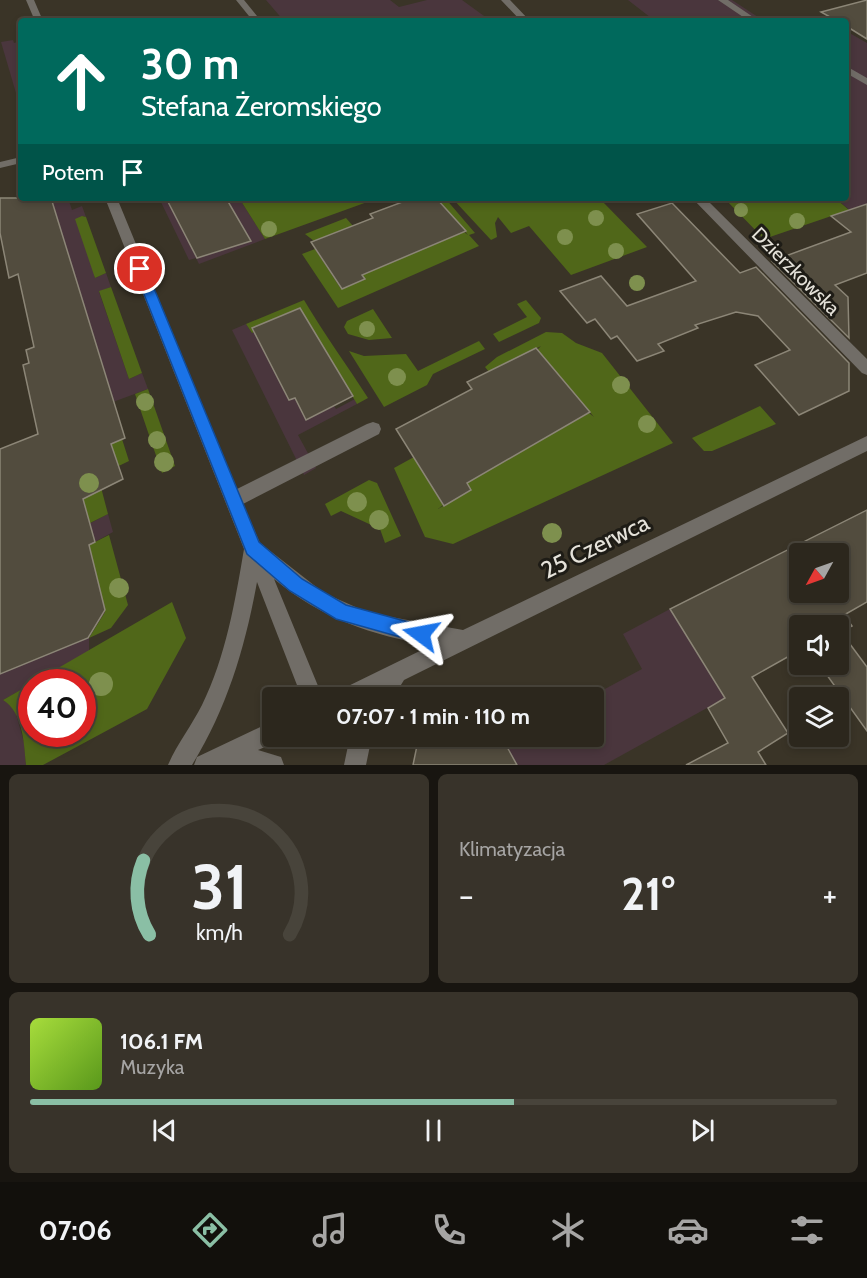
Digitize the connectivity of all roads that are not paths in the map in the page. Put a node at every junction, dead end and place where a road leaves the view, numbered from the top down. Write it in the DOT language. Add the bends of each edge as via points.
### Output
graph roads {
  1 [pos="30,0"];
  2 [pos="240,0"];
  3 [pos="505,0"];
  4 [pos="722,0"];
  5 [pos="38,18"];
  6 [pos="255,18"];
  7 [pos="523,18"];
  8 [pos="750,18"];
  9 [pos="849,71"];
  10 [pos="867,82"];
  11 [pos="18,161"];
  12 [pos="0,165"];
  13 [pos="112,201"];
  14 [pos="701,201"];
  15 [pos="867,369"];
  16 [pos="373,429"];
  17 [pos="867,443"];
  18 [pos="233,500"];
  19 [pos="253,548"];
  20 [pos="462,640"];
  21 [pos="398,672"];
  22 [pos="309,687"];
  23 [pos="367,687"];
  24 [pos="388,687"];
  25 [pos="262,738"];
  26 [pos="359,747"];
  27 [pos="229,754"];
  28 [pos="179,765"];
  29 [pos="205,765"];
  30 [pos="273,765"];
  31 [pos="356,765"];
  1 -- 5 [label="street"];
  2 -- 6 [label="street"];
  3 -- 7 [label="street"];
  4 -- 8 [label="street"];
  9 -- 10 [label="street"];
  11 -- 12 [label="street"];
  13 -- 18 [label="street"];
  14 -- 15 [label="street, Dzierzkowska"];
  16 -- 18 [label="street"];
  17 -- 20 [label="street, 25 Czerwca"];
  18 -- 19 [label="street"];
  19 -- 20 [label="street" via="296,585 342,613 421,634"];
  19 -- 22 [label="street"];
  19 -- 28 [label="street" via="243,614 229,667 212,709"];
  20 -- 21 [label="street, 25 Czerwca"];
  21 -- 23 [label="street, 25 Czerwca"];
  21 -- 24 [label="street"];
  25 -- 27 [label="street"];
  26 -- 31 [label="street"];
  27 -- 29 [label="street"];
  27 -- 30 [label="street"];
}
